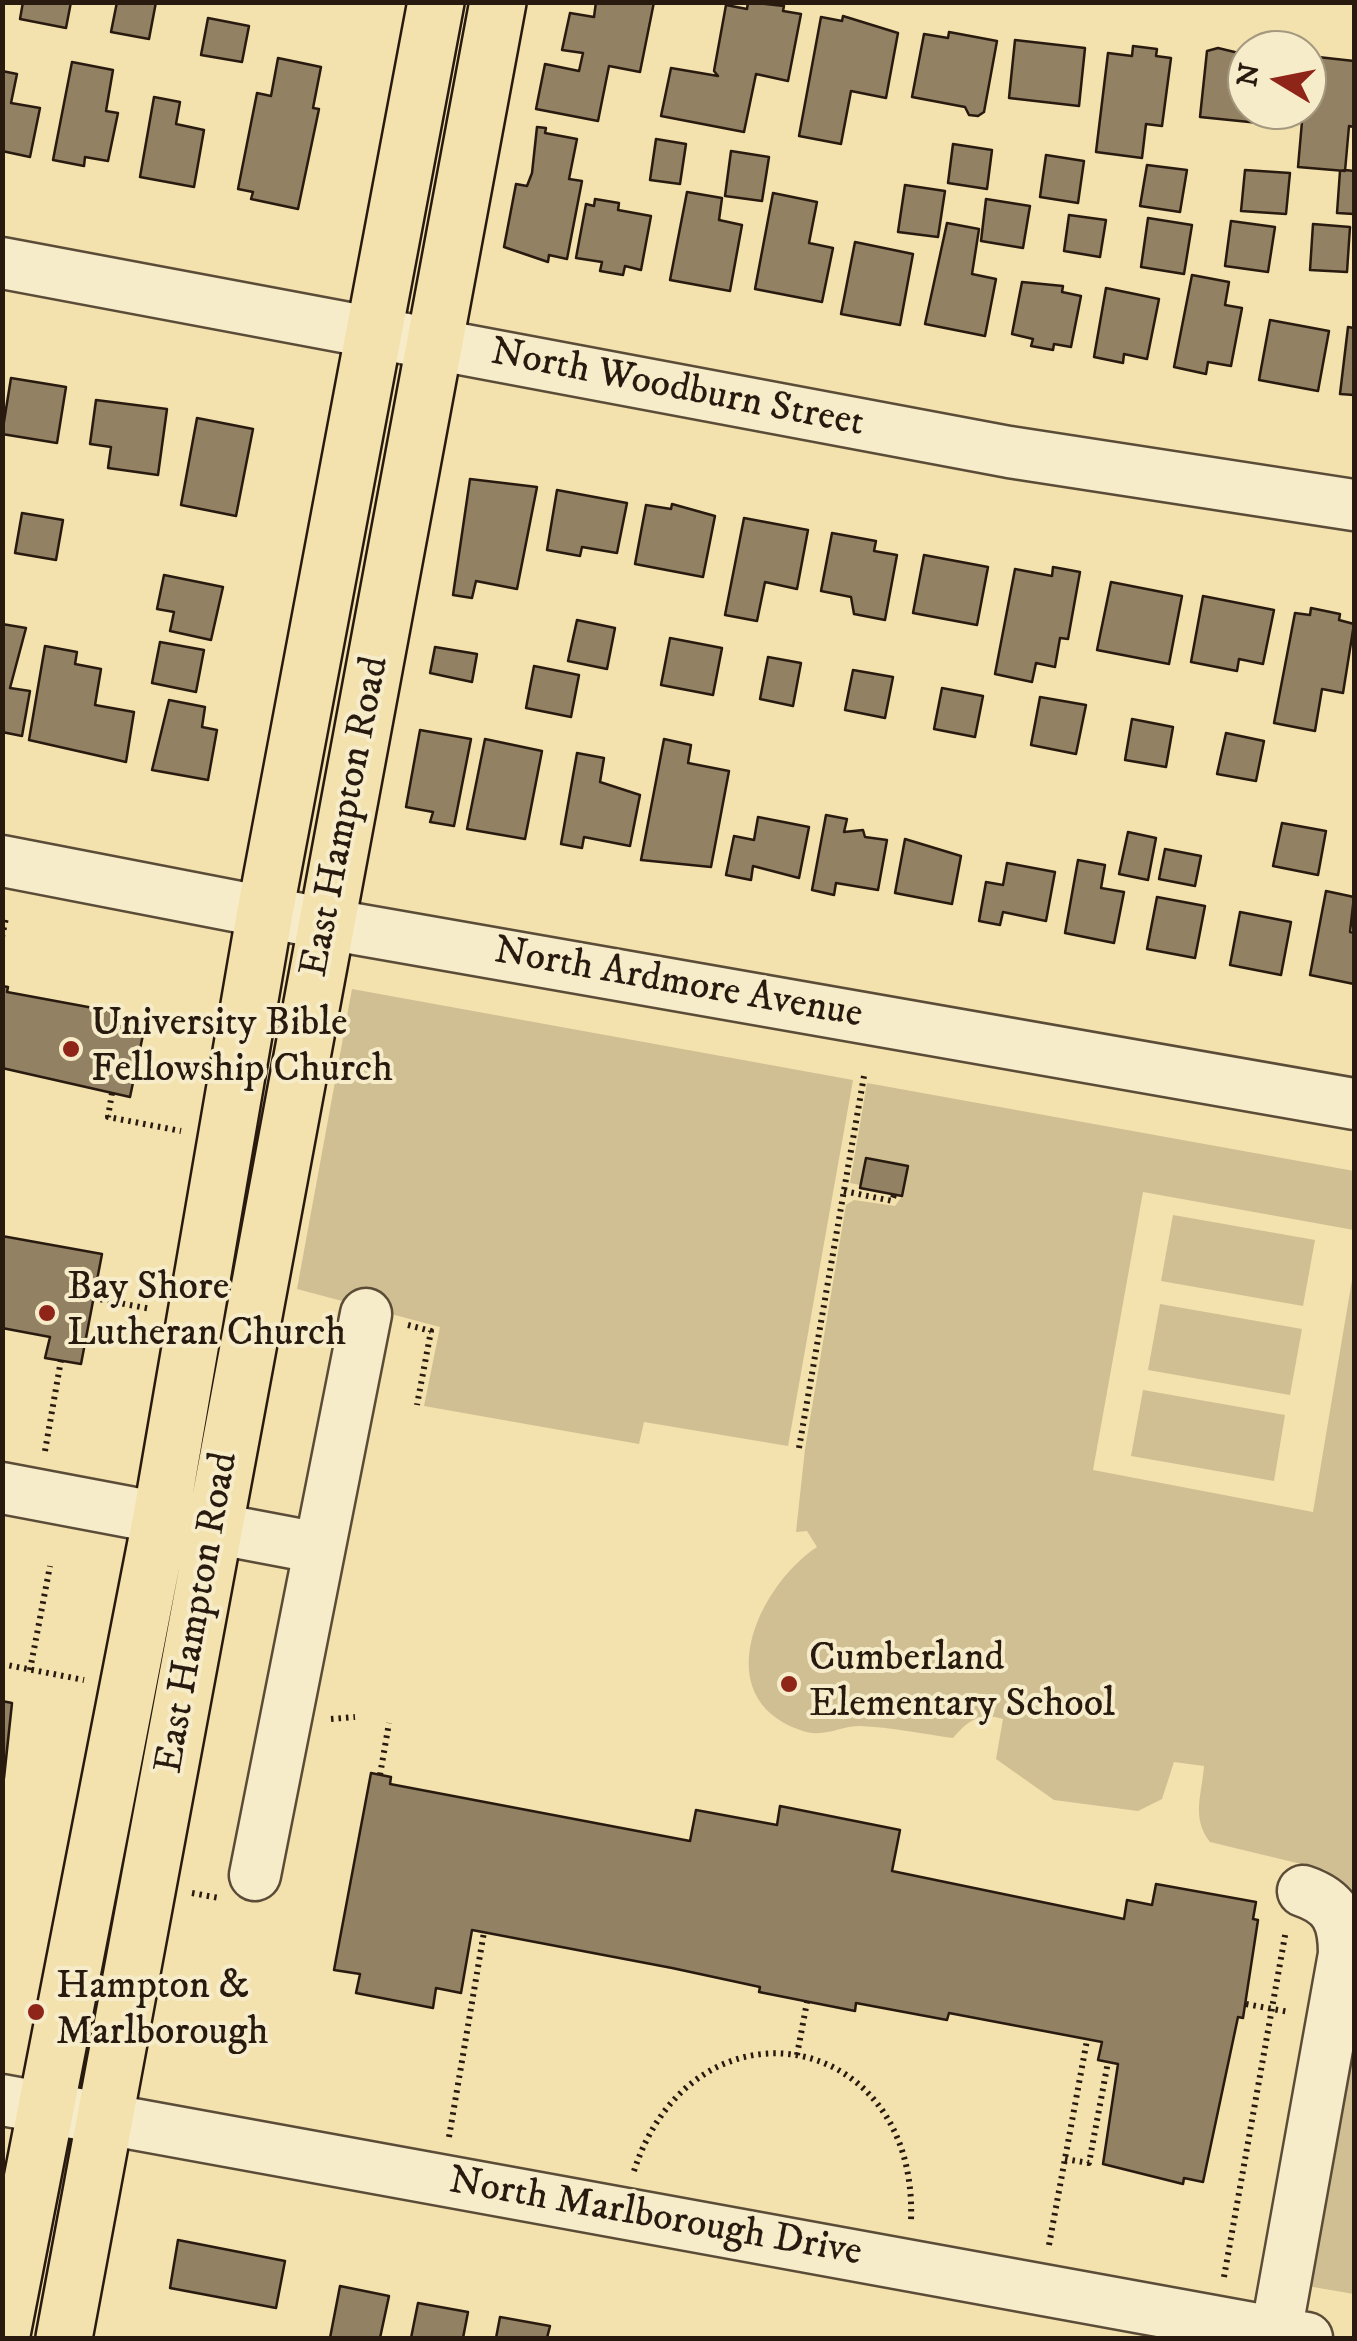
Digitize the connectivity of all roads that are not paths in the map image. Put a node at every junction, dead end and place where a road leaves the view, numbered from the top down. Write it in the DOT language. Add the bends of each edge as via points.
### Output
graph roads {
  1 [pos="436,2"];
  2 [pos="498,2"];
  3 [pos="2,263"];
  4 [pos="375,334"];
  5 [pos="434,345"];
  6 [pos="1354,505"];
  7 [pos="2,861"];
  8 [pos="265,912"];
  9 [pos="327,924"];
  10 [pos="1354,1104"];
  11 [pos="366,1314"];
  12 [pos="2,1488"];
  13 [pos="161,1517"];
  14 [pos="215,1527"];
  15 [pos="320,1548"];
  16 [pos="255,1875"];
  17 [pos="1295,1907"];
  18 [pos="24,2104"];
  19 [pos="106,2118"];
  20 [pos="2,2334"];
  21 [pos="1291,2336"];
  22 [pos="64,2338"];
  1 -- 4 [label="main road, East Hampton Road"];
  2 -- 5 [label="main road, East Hampton Road"];
  3 -- 4 [label="street, North Woodburn Street"];
  4 -- 5 [label="street, North Woodburn Street"];
  4 -- 8 [label="main road, East Hampton Road"];
  5 -- 6 [label="street, North Woodburn Street" via="1009,452"];
  5 -- 9 [label="main road, East Hampton Road"];
  7 -- 8 [label="street, North Ardmore Avenue"];
  8 -- 9 [label="street, North Ardmore Avenue"];
  8 -- 13 [label="main road, East Hampton Road"];
  9 -- 10 [label="street, North Ardmore Avenue"];
  9 -- 14 [label="main road, East Hampton Road"];
  11 -- 15 [label="street"];
  12 -- 13 [label="street"];
  13 -- 14 [label="street"];
  13 -- 18 [label="main road, East Hampton Road"];
  14 -- 15 [label="street"];
  14 -- 19 [label="main road, East Hampton Road"];
  15 -- 16 [label="street"];
  17 -- 21 [label="street" via="1335,1909 1344,1954"];
  18 -- 19 [label="street, North Marlborough Drive"];
  18 -- 20 [label="main road, East Hampton Road"];
  19 -- 21 [label="street, North Marlborough Drive"];
  19 -- 22 [label="main road, East Hampton Road"];
}
